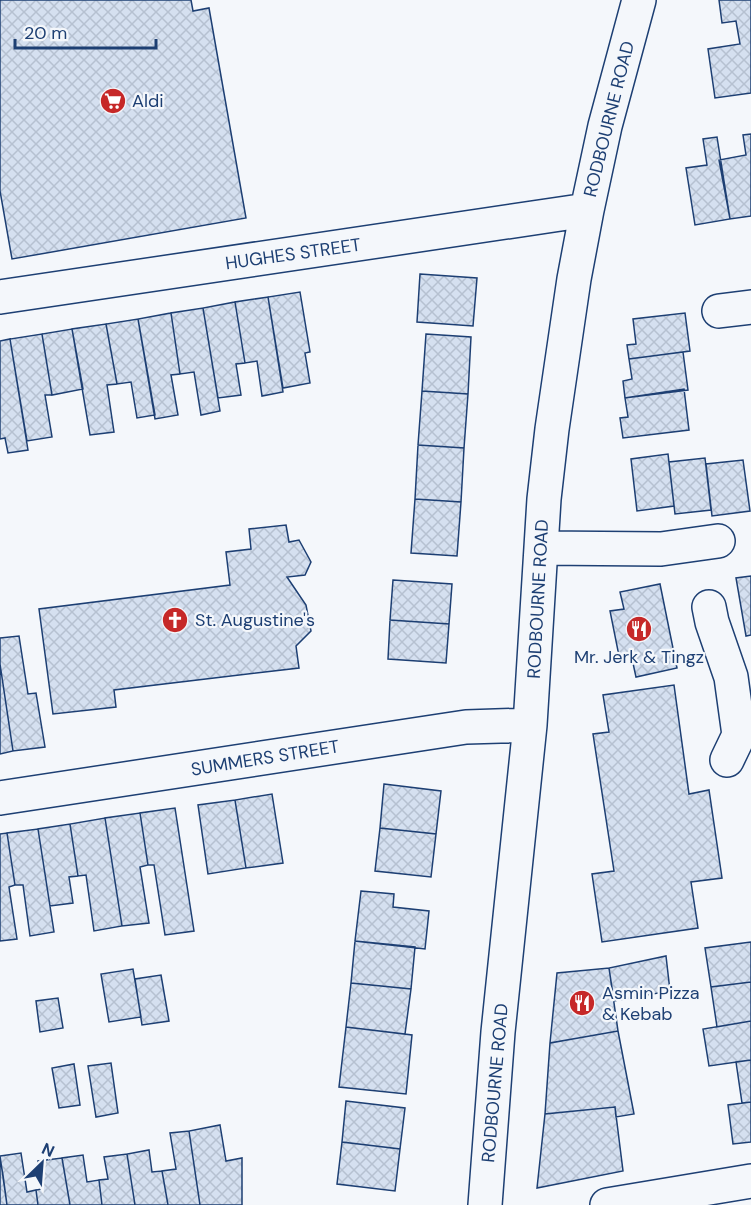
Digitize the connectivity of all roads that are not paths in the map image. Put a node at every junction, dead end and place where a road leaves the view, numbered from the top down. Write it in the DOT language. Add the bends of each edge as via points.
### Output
graph roads {
  1 [pos="639,0"];
  2 [pos="587,210"];
  3 [pos="0,297"];
  4 [pos="718,542"];
  5 [pos="541,548"];
  6 [pos="709,606"];
  7 [pos="531,725"];
  8 [pos="739,742"];
  9 [pos="0,798"];
  10 [pos="751,1181"];
  11 [pos="485,1205"];
  12 [pos="607,1205"];
  1 -- 2 [label="street, RODBOURNE ROAD"];
  2 -- 3 [label="street, HUGHES STREET"];
  2 -- 5 [label="street, RODBOURNE ROAD" via="552,429"];
  4 -- 5 [label="street" via="661,549"];
  5 -- 7 [label="street, RODBOURNE ROAD"];
  6 -- 8 [label="street" via="731,677"];
  7 -- 9 [label="street, SUMMERS STREET" via="466,727"];
  7 -- 11 [label="street, RODBOURNE ROAD" via="498,1032"];
  10 -- 12 [label="street"];
}
